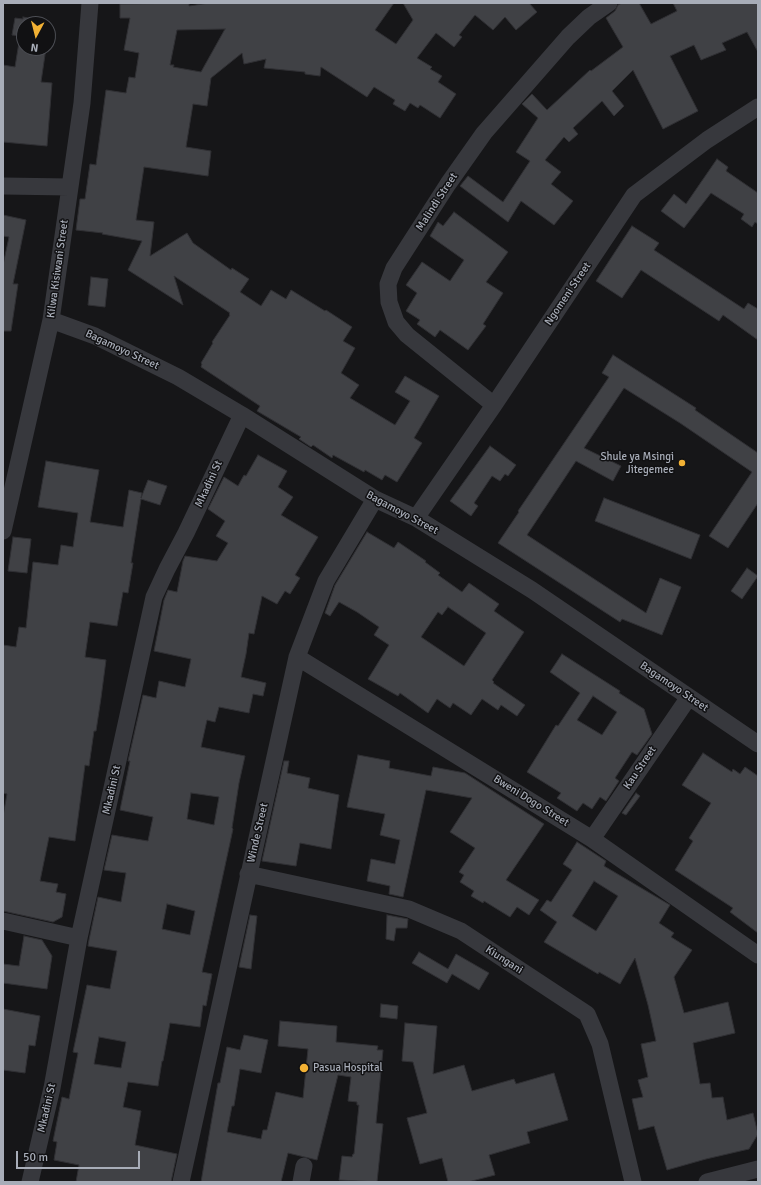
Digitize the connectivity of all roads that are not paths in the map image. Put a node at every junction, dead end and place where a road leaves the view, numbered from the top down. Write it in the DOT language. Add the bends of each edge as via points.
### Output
graph roads {
  1 [pos="90,3"];
  2 [pos="609,3"];
  3 [pos="758,107"];
  4 [pos="3,186"];
  5 [pos="69,186"];
  6 [pos="50,320"];
  7 [pos="494,405"];
  8 [pos="242,415"];
  9 [pos="375,499"];
  10 [pos="416,518"];
  11 [pos="3,531"];
  12 [pos="297,657"];
  13 [pos="689,697"];
  14 [pos="758,744"];
  15 [pos="592,839"];
  16 [pos="248,874"];
  17 [pos="3,921"];
  18 [pos="79,938"];
  19 [pos="758,955"];
  20 [pos="758,1169"];
  21 [pos="30,1182"];
  22 [pos="181,1182"];
  23 [pos="633,1182"];
  24 [pos="707,1182"];
  1 -- 5 [label="street, Kilwa Kisiwani Street" via="82,103"];
  2 -- 7 [label="street, Malindi Street" via="588,17 568,37 484,133 394,268 388,284 389,302 396,322 407,335"];
  3 -- 7 [label="street, Ngomeni Street" via="707,140 634,195"];
  4 -- 5 [label="street"];
  5 -- 6 [label="street, Kilwa Kisiwani Street"];
  6 -- 8 [label="street, Bagamoyo Street" via="102,339 178,377"];
  6 -- 11 [label="street, Kilwa Kisiwani Street"];
  7 -- 10 [label="street, Ngomeni Street"];
  8 -- 9 [label="street, Bagamoyo Street"];
  8 -- 18 [label="street, Mkadini St" via="154,597"];
  9 -- 10 [label="street, Bagamoyo Street"];
  9 -- 12 [label="street, Winde Street" via="326,581"];
  10 -- 13 [label="street, Bagamoyo Street" via="532,590"];
  12 -- 15 [label="street, Bweni Dogo Street"];
  12 -- 16 [label="street, Winde Street"];
  13 -- 14 [label="street, Bagamoyo Street"];
  13 -- 15 [label="street, Kau Street"];
  15 -- 19 [label="street, Bweni Dogo Street"];
  16 -- 22 [label="street, Winde Street"];
  16 -- 23 [label="street, Kiungani" via="409,909 461,931 587,1014 600,1044"];
  17 -- 18 [label="street"];
  18 -- 21 [label="street, Mkadini St" via="52,1088"];
  20 -- 24 [label="street"];
}
